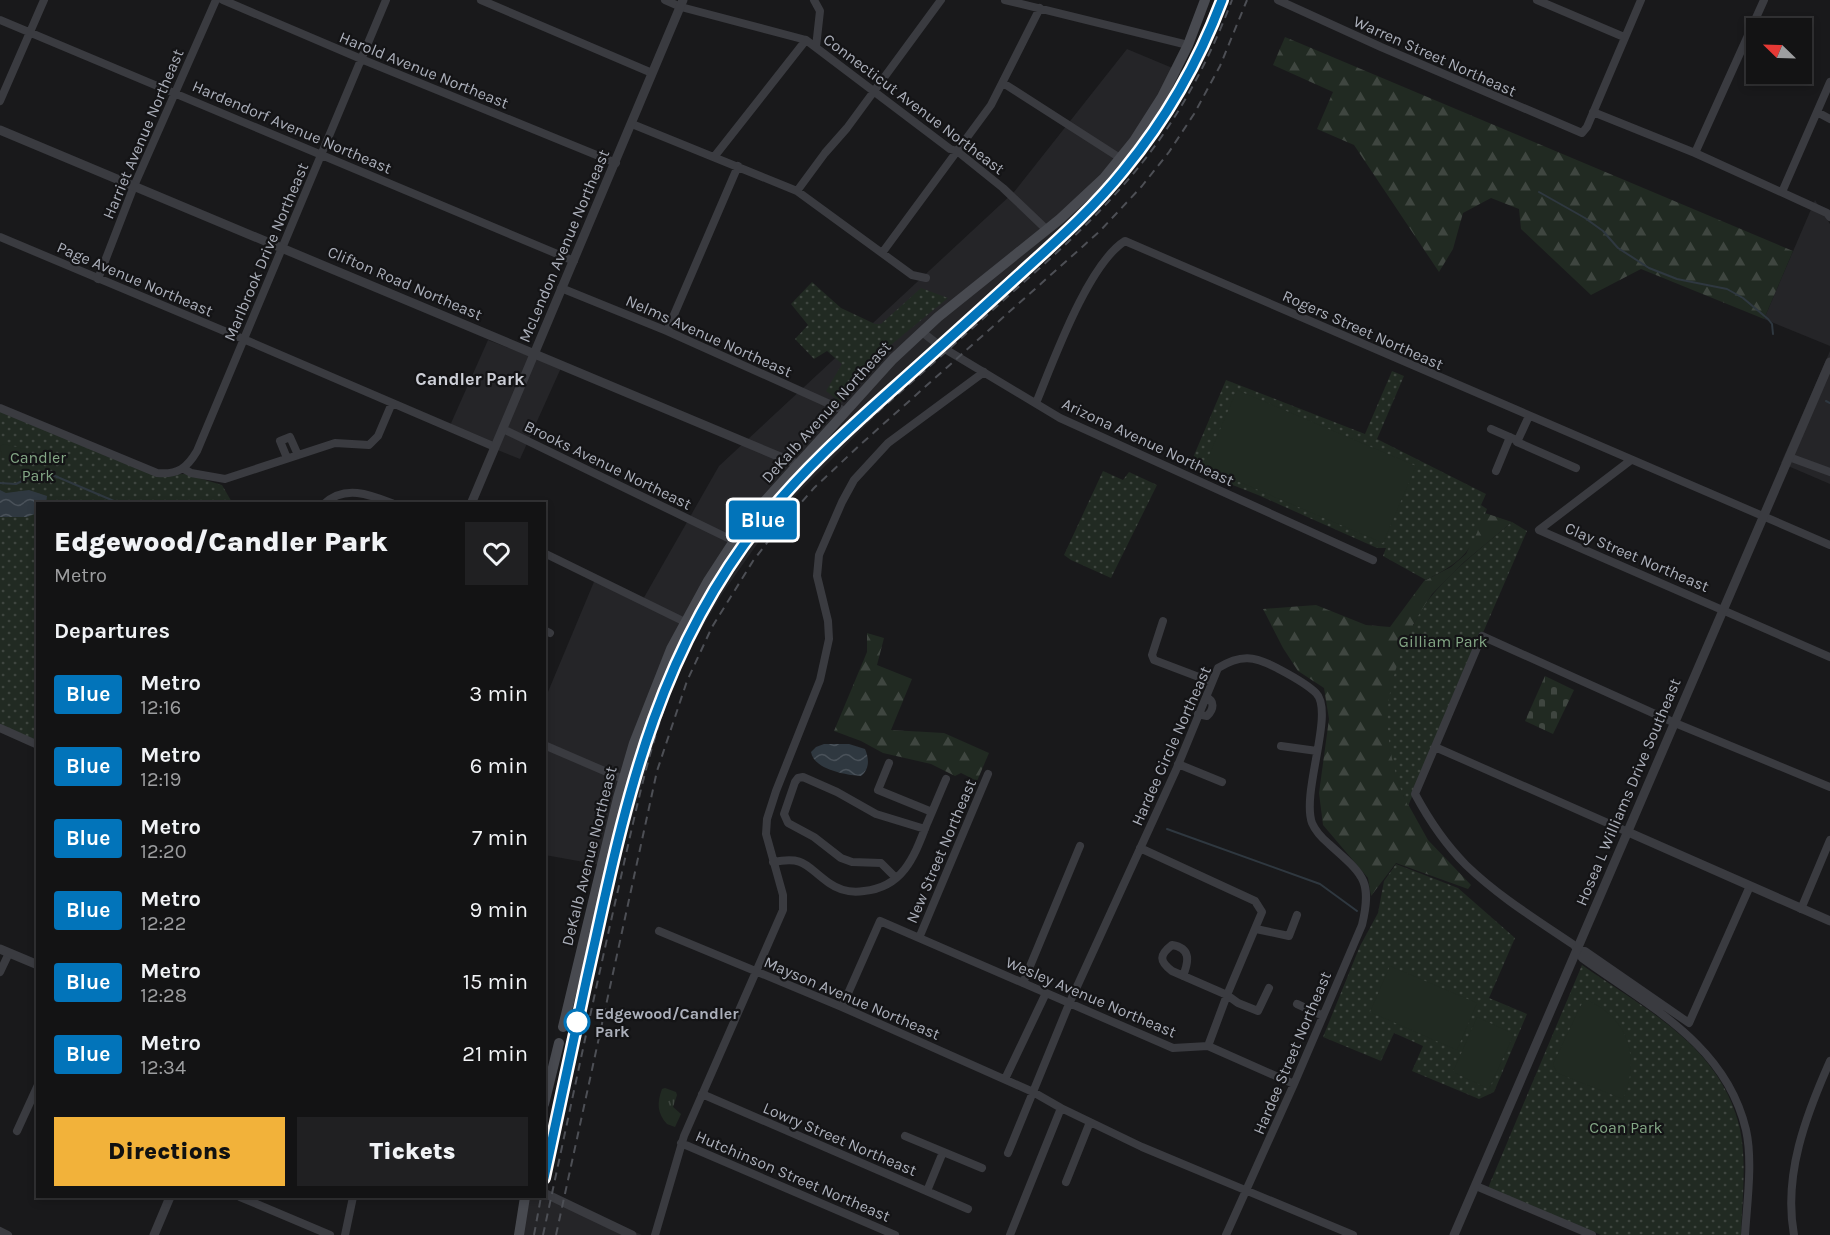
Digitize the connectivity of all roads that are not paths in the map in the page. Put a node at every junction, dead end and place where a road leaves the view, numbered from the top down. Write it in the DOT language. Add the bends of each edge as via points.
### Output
graph roads {
  1 [pos="44,0"];
  2 [pos="216,0"];
  3 [pos="223,0"];
  4 [pos="386,0"];
  5 [pos="481,0"];
  6 [pos="665,0"];
  7 [pos="814,0"];
  8 [pos="941,0"];
  9 [pos="1005,0"];
  10 [pos="1205,0"];
  11 [pos="1278,0"];
  12 [pos="1537,0"];
  13 [pos="1641,0"];
  14 [pos="1764,0"];
  15 [pos="682,3"];
  16 [pos="1040,8"];
  17 [pos="0,20"];
  18 [pos="30,32"];
  19 [pos="1624,37"];
  20 [pos="806,40"];
  21 [pos="1188,45"];
  22 [pos="816,47"];
  23 [pos="362,59"];
  24 [pos="652,73"];
  25 [pos="1830,82"];
  26 [pos="1003,83"];
  27 [pos="873,91"];
  28 [pos="175,92"];
  29 [pos="0,101"];
  30 [pos="1593,112"];
  31 [pos="1817,112"];
  32 [pos="1830,119"];
  33 [pos="632,124"];
  34 [pos="0,130"];
  35 [pos="957,151"];
  36 [pos="1695,153"];
  37 [pos="322,154"];
  38 [pos="714,157"];
  39 [pos="1120,158"];
  40 [pos="616,163"];
  41 [pos="738,166"];
  42 [pos="134,186"];
  43 [pos="797,191"];
  44 [pos="1782,192"];
  45 [pos="1830,217"];
  46 [pos="1046,230"];
  47 [pos="0,237"];
  48 [pos="281,248"];
  49 [pos="882,253"];
  50 [pos="574,261"];
  51 [pos="926,278"];
  52 [pos="98,279"];
  53 [pos="561,288"];
  54 [pos="667,331"];
  55 [pos="922,332"];
  56 [pos="244,339"];
  57 [pos="534,354"];
  58 [pos="1830,362"];
  59 [pos="984,372"];
  60 [pos="392,403"];
  61 [pos="1036,403"];
  62 [pos="0,408"];
  63 [pos="845,411"];
  64 [pos="1528,416"];
  65 [pos="503,429"];
  66 [pos="1491,429"];
  67 [pos="1514,439"];
  68 [pos="495,447"];
  69 [pos="298,455"];
  70 [pos="1789,456"];
  71 [pos="287,458"];
  72 [pos="1631,460"];
  73 [pos="797,464"];
  74 [pos="1576,468"];
  75 [pos="179,471"];
  76 [pos="1496,471"];
  77 [pos="1830,472"];
  78 [pos="327,502"];
  79 [pos="389,502"];
  80 [pos="472,502"];
  81 [pos="1764,516"];
  82 [pos="734,541"];
  83 [pos="1830,545"];
  84 [pos="546,554"];
  85 [pos="1373,560"];
  86 [pos="1724,609"];
  87 [pos="1163,621"];
  88 [pos="685,622"];
  89 [pos="1830,657"];
  90 [pos="1212,682"];
  91 [pos="1675,723"];
  92 [pos="0,728"];
  93 [pos="36,744"];
  94 [pos="546,746"];
  95 [pos="1281,746"];
  96 [pos="1435,747"];
  97 [pos="1317,751"];
  98 [pos="889,763"];
  99 [pos="1178,764"];
  100 [pos="988,774"];
  101 [pos="623,779"];
  102 [pos="946,779"];
  103 [pos="1222,783"];
  104 [pos="1830,787"];
  105 [pos="932,812"];
  106 [pos="925,829"];
  107 [pos="1628,832"];
  108 [pos="1830,840"];
  109 [pos="1080,846"];
  110 [pos="1140,848"];
  111 [pos="773,862"];
  112 [pos="896,878"];
  113 [pos="1363,878"];
  114 [pos="1750,886"];
  115 [pos="1801,909"];
  116 [pos="1297,915"];
  117 [pos="1830,921"];
  118 [pos="1256,929"];
  119 [pos="659,931"];
  120 [pos="919,938"];
  121 [pos="4,951"];
  122 [pos="1576,951"];
  123 [pos="36,964"];
  124 [pos="0,972"];
  125 [pos="756,972"];
  126 [pos="1183,976"];
  127 [pos="1023,983"];
  128 [pos="1269,987"];
  129 [pos="1046,993"];
  130 [pos="1227,995"];
  131 [pos="1069,1004"];
  132 [pos="1298,1004"];
  133 [pos="842,1007"];
  134 [pos="1323,1016"];
  135 [pos="563,1027"];
  136 [pos="559,1043"];
  137 [pos="1208,1046"];
  138 [pos="1830,1061"];
  139 [pos="1005,1079"];
  140 [pos="1294,1084"];
  141 [pos="36,1089"];
  142 [pos="1033,1092"];
  143 [pos="702,1094"];
  144 [pos="546,1096"];
  145 [pos="1061,1108"];
  146 [pos="1090,1122"];
  147 [pos="17,1131"];
  148 [pos="905,1136"];
  149 [pos="681,1143"];
  150 [pos="943,1152"];
  151 [pos="1008,1153"];
  152 [pos="982,1168"];
  153 [pos="1066,1182"];
  154 [pos="1476,1185"];
  155 [pos="1246,1190"];
  156 [pos="927,1191"];
  157 [pos="546,1193"];
  158 [pos="170,1198"];
  159 [pos="242,1198"];
  160 [pos="353,1198"];
  161 [pos="525,1198"];
  162 [pos="968,1209"];
  163 [pos="0,1231"];
  164 [pos="8,1235"];
  165 [pos="154,1235"];
  166 [pos="330,1235"];
  167 [pos="345,1235"];
  168 [pos="519,1235"];
  169 [pos="632,1235"];
  170 [pos="656,1235"];
  171 [pos="895,1235"];
  172 [pos="1010,1235"];
  173 [pos="1226,1235"];
  174 [pos="1353,1235"];
  175 [pos="1454,1235"];
  176 [pos="1592,1235"];
  177 [pos="1745,1235"];
  178 [pos="1794,1235"];
  1 -- 18 [label="street"];
  2 -- 28 [label="street, Harriet Avenue Northeast"];
  3 -- 23 [label="street, Harold Avenue Northeast"];
  4 -- 23 [label="street, Marlbrook Drive Northeast"];
  5 -- 24 [label="street"];
  6 -- 15 [label="street, Connecticut Avenue Northeast"];
  7 -- 22 [label="street" via="820,11"];
  8 -- 27 [label="street"];
  9 -- 16 [label="street"];
  10 -- 21 [label="main road, DeKalb Avenue Northeast"];
  11 -- 30 [label="street, Warren Street Northeast" via="1574,131 1582,133"];
  12 -- 19 [label="street"];
  13 -- 19 [label="street"];
  14 -- 36 [label="street"];
  15 -- 20 [label="street, Connecticut Avenue Northeast"];
  15 -- 24 [label="street, McLendon Avenue Northeast"];
  16 -- 21 [label="street"];
  16 -- 26 [label="street"];
  17 -- 18 [label="street, Hardendorf Avenue Northeast"];
  18 -- 28 [label="street, Hardendorf Avenue Northeast"];
  18 -- 29 [label="street"];
  19 -- 30 [label="street"];
  20 -- 22 [label="street, Connecticut Avenue Northeast"];
  20 -- 38 [label="street"];
  21 -- 39 [label="main road, DeKalb Avenue Northeast" via="1153,112"];
  22 -- 27 [label="street, Connecticut Avenue Northeast"];
  23 -- 37 [label="street, Marlbrook Drive Northeast"];
  23 -- 40 [label="street, Harold Avenue Northeast"];
  24 -- 33 [label="street, McLendon Avenue Northeast"];
  25 -- 31 [label="street"];
  26 -- 35 [label="street"];
  26 -- 39 [label="street"];
  27 -- 35 [label="street, Connecticut Avenue Northeast" via="950,150"];
  27 -- 43 [label="street"];
  28 -- 37 [label="street, Hardendorf Avenue Northeast"];
  28 -- 42 [label="street, Harriet Avenue Northeast"];
  30 -- 36 [label="street"];
  31 -- 32 [label="street"];
  31 -- 44 [label="street"];
  33 -- 38 [label="street"];
  33 -- 40 [label="street, McLendon Avenue Northeast"];
  34 -- 42 [label="street, Clifton Road Northeast"];
  35 -- 46 [label="street, Connecticut Avenue Northeast"];
  35 -- 49 [label="street"];
  36 -- 44 [label="street"];
  37 -- 48 [label="street, Marlbrook Drive Northeast"];
  37 -- 50 [label="street, Hardendorf Avenue Northeast"];
  38 -- 41 [label="street"];
  39 -- 46 [label="main road, DeKalb Avenue Northeast" via="1089,193"];
  40 -- 50 [label="street, McLendon Avenue Northeast"];
  41 -- 43 [label="street"];
  41 -- 54 [label="street"];
  42 -- 48 [label="street, Clifton Road Northeast"];
  42 -- 52 [label="street, Harriet Avenue Northeast"];
  43 -- 49 [label="street"];
  44 -- 45 [label="street"];
  46 -- 55 [label="main road, DeKalb Avenue Northeast"];
  47 -- 52 [label="street, Page Avenue Northeast"];
  48 -- 56 [label="street, Marlbrook Drive Northeast"];
  48 -- 57 [label="street, Clifton Road Northeast"];
  49 -- 51 [label="street" via="912,275"];
  50 -- 53 [label="street, McLendon Avenue Northeast"];
  52 -- 56 [label="street, Page Avenue Northeast"];
  53 -- 54 [label="street, Nelms Avenue Northeast"];
  53 -- 57 [label="street, McLendon Avenue Northeast"];
  54 -- 63 [label="street, Nelms Avenue Northeast"];
  55 -- 59 [label="street, Arizona Avenue Northeast"];
  55 -- 63 [label="main road, DeKalb Avenue Northeast"];
  56 -- 60 [label="street, Page Avenue Northeast"];
  56 -- 75 [label="street, Marlbrook Drive Northeast" via="197,451"];
  57 -- 65 [label="street, McLendon Avenue Northeast"];
  57 -- 73 [label="street, Clifton Road Northeast"];
  58 -- 70 [label="street, Hosea L Williams Drive Southeast"];
  59 -- 61 [label="street, Arizona Avenue Northeast"];
  59 -- 111 [label="street" via="888,443 867,464 854,480 827,535 819,555 817,576 829,639 820,680 767,819 766,834"];
  60 -- 68 [label="street, Page Avenue Northeast"];
  60 -- 69 [label="street" via="372,444 335,443"];
  61 -- 64 [label="street, Rogers Street Northeast" via="1095,273 1108,255 1125,242"];
  61 -- 85 [label="street, Arizona Avenue Northeast" via="1060,418"];
  62 -- 75 [label="street" via="157,473"];
  63 -- 73 [label="main road, DeKalb Avenue Northeast"];
  64 -- 67 [label="street"];
  64 -- 72 [label="street, Rogers Street Northeast"];
  65 -- 68 [label="street, McLendon Avenue Northeast"];
  65 -- 82 [label="street, Brooks Avenue Northeast"];
  66 -- 67 [label="street"];
  67 -- 74 [label="street"];
  67 -- 76 [label="street"];
  68 -- 80 [label="street, McLendon Avenue Northeast"];
  69 -- 71 [label="street"];
  69 -- 71 [label="street" via="290,437 280,441"];
  70 -- 77 [label="street"];
  70 -- 81 [label="street, Hosea L Williams Drive Southeast"];
  71 -- 75 [label="street" via="225,479"];
  72 -- 81 [label="street, Rogers Street Northeast"];
  72 -- 86 [label="street, Clay Street Northeast" via="1539,530"];
  73 -- 82 [label="main road, DeKalb Avenue Northeast"];
  78 -- 79 [label="street" via="349,492"];
  81 -- 83 [label="street, Rogers Street Northeast"];
  81 -- 86 [label="street, Hosea L Williams Drive Southeast"];
  82 -- 88 [label="main road, DeKalb Avenue Northeast"];
  84 -- 88 [label="street"];
  86 -- 89 [label="street, Clay Street Northeast"];
  86 -- 91 [label="street, Hosea L Williams Drive Southeast"];
  87 -- 90 [label="street" via="1152,655 1154,660"];
  88 -- 101 [label="main road, DeKalb Avenue Northeast" via="654,690"];
  90 -- 97 [label="street, Hardee Circle Northeast" via="1218,668 1243,657 1254,658 1292,676 1317,694 1322,705"];
  90 -- 99 [label="street, Hardee Circle Northeast"];
  91 -- 96 [label="street" via="1482,636"];
  91 -- 104 [label="street"];
  91 -- 107 [label="street, Hosea L Williams Drive Southeast"];
  92 -- 93 [label="street"];
  94 -- 101 [label="street"];
  95 -- 97 [label="street"];
  96 -- 107 [label="street"];
  96 -- 122 [label="street" via="1415,794 1443,839 1466,865 1574,945"];
  97 -- 113 [label="street, Hardee Circle Northeast" via="1312,775 1312,824"];
  98 -- 105 [label="street" via="878,790"];
  99 -- 103 [label="street"];
  99 -- 110 [label="street, Hardee Circle Northeast"];
  100 -- 120 [label="street, New Street Northeast"];
  101 -- 135 [label="main road, DeKalb Avenue Northeast"];
  102 -- 105 [label="street"];
  105 -- 106 [label="street"];
  106 -- 112 [label="street" via="909,866"];
  106 -- 112 [label="street" via="876,814 803,777 795,782 784,814 788,823 841,858 881,862"];
  107 -- 114 [label="street"];
  107 -- 122 [label="street, Hosea L Williams Drive Southeast"];
  108 -- 115 [label="street"];
  109 -- 127 [label="street"];
  110 -- 118 [label="street" via="1255,901 1262,912"];
  110 -- 131 [label="street, Hardee Circle Northeast"];
  111 -- 112 [label="street" via="797,860 829,884 847,891 876,889"];
  111 -- 125 [label="street" via="783,895 783,910"];
  113 -- 134 [label="street, Hardee Street Northeast" via="1368,902 1362,925"];
  114 -- 115 [label="street"];
  114 -- 122 [label="street" via="1689,1023 1585,951"];
  115 -- 117 [label="street"];
  116 -- 118 [label="street" via="1289,936"];
  118 -- 130 [label="street"];
  119 -- 125 [label="street, Mayson Avenue Northeast"];
  120 -- 127 [label="street, Wesley Avenue Northeast"];
  120 -- 133 [label="street, Wesley Avenue Northeast" via="880,921"];
  121 -- 123 [label="street"];
  121 -- 124 [label="street"];
  122 -- 154 [label="street, Hosea L Williams Drive Southeast"];
  122 -- 177 [label="street" via="1685,1032 1708,1053 1723,1075 1746,1130"];
  125 -- 133 [label="street, Mayson Avenue Northeast"];
  125 -- 143 [label="street"];
  126 -- 130 [label="street"];
  127 -- 129 [label="street, Wesley Avenue Northeast"];
  128 -- 130 [label="street" via="1258,1011"];
  129 -- 131 [label="street, Wesley Avenue Northeast"];
  129 -- 139 [label="street"];
  130 -- 137 [label="street"];
  131 -- 137 [label="street, Wesley Avenue Northeast" via="1173,1048"];
  131 -- 142 [label="street, Hardee Circle Northeast"];
  132 -- 134 [label="street"];
  133 -- 139 [label="street, Mayson Avenue Northeast"];
  134 -- 140 [label="street, Hardee Street Northeast"];
  136 -- 144 [label="main road"];
  137 -- 140 [label="street, Wesley Avenue Northeast"];
  138 -- 178 [label="street" via="1810,1110 1792,1174"];
  139 -- 142 [label="street, Mayson Avenue Northeast"];
  140 -- 155 [label="street, Hardee Street Northeast"];
  141 -- 147 [label="street"];
  142 -- 145 [label="street, Mayson Avenue Northeast"];
  142 -- 151 [label="street"];
  143 -- 149 [label="street"];
  143 -- 156 [label="street, Lowry Street Northeast"];
  145 -- 146 [label="street, Mayson Avenue Northeast"];
  145 -- 172 [label="street"];
  146 -- 153 [label="street"];
  146 -- 155 [label="street, Mayson Avenue Northeast"];
  148 -- 150 [label="street"];
  149 -- 170 [label="street"];
  149 -- 171 [label="street, Hutchinson Street Northeast"];
  150 -- 152 [label="street"];
  150 -- 156 [label="street"];
  154 -- 175 [label="street, Hosea L Williams Drive Southeast"];
  154 -- 176 [label="street"];
  155 -- 173 [label="street, Hardee Street Northeast"];
  155 -- 174 [label="street, Mayson Avenue Northeast"];
  156 -- 162 [label="street, Lowry Street Northeast"];
  157 -- 169 [label="street"];
  158 -- 165 [label="street"];
  159 -- 166 [label="street"];
  160 -- 167 [label="street"];
  161 -- 168 [label="main road"];
  163 -- 164 [label="street"];
}
